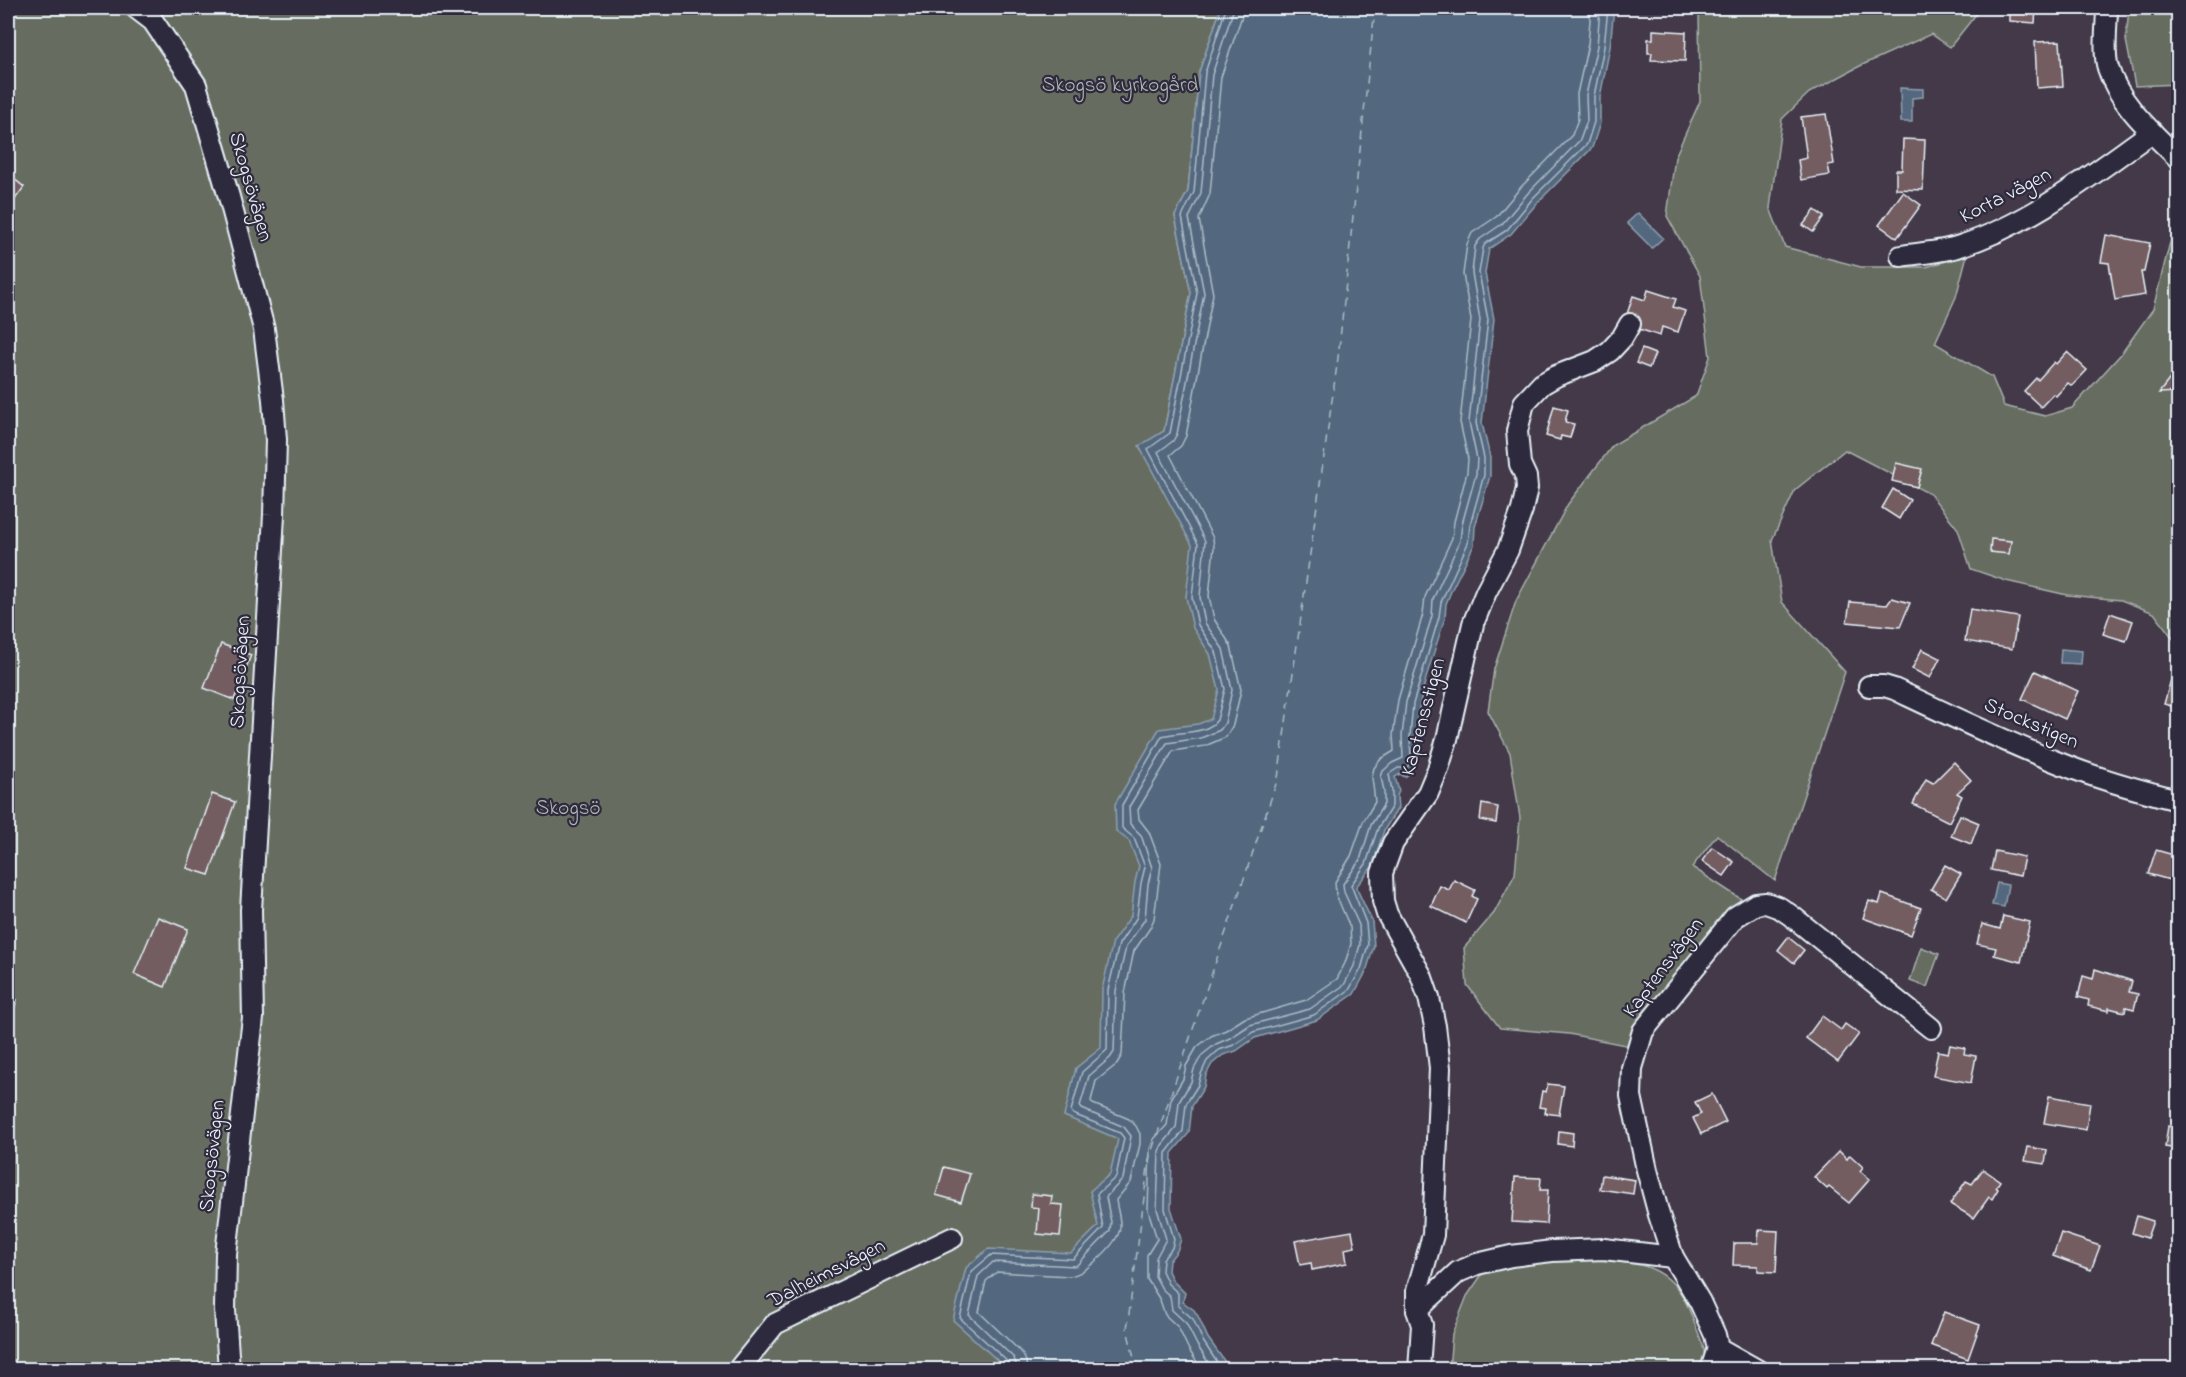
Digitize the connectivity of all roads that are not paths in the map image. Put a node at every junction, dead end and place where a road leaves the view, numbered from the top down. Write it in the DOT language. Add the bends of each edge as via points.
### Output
graph roads {
  1 [pos="136,8"];
  2 [pos="2108,8"];
  3 [pos="2152,132"];
  4 [pos="2178,159"];
  5 [pos="1901,256"];
  6 [pos="1630,324"];
  7 [pos="1869,686"];
  8 [pos="2178,800"];
  9 [pos="1931,1028"];
  10 [pos="952,1238"];
  11 [pos="1673,1257"];
  12 [pos="1418,1310"];
  13 [pos="1718,1348"];
  14 [pos="229,1370"];
  15 [pos="738,1370"];
  16 [pos="1419,1370"];
  17 [pos="1711,1370"];
  18 [pos="1757,1370"];
  1 -- 14 [label="street, Skogsövägen" via="153,21 196,85 264,329 276,440 251,910 253,1018 226,1254"];
  2 -- 3 [label="street" via="2107,66 2124,100"];
  3 -- 4 [label="street"];
  3 -- 5 [label="street, Korta vägen" via="2044,208 1957,247"];
  6 -- 12 [label="street, Kaptensstigen" via="1610,351 1542,384 1524,403 1517,431 1527,488 1522,510 1473,624 1438,769 1428,794 1393,843 1382,873 1387,914 1421,975 1429,998 1440,1068 1432,1235 1417,1291"];
  7 -- 8 [label="street, Stockstigen" via="1894,689 2061,764"];
  9 -- 11 [label="street, Kaptensvägen" via="1780,908 1756,904 1735,917 1644,1031 1632,1068 1631,1096 1637,1128"];
  10 -- 15 [label="street, Dalheimsvägen" via="775,1324"];
  11 -- 12 [label="street" via="1604,1250 1511,1256 1458,1272"];
  11 -- 13 [label="street, Kaptensvägen" via="1700,1302"];
  12 -- 16 [label="street, Kaptensstigen" via="1422,1325"];
  13 -- 17 [label="street"];
  13 -- 18 [label="street"];
}
